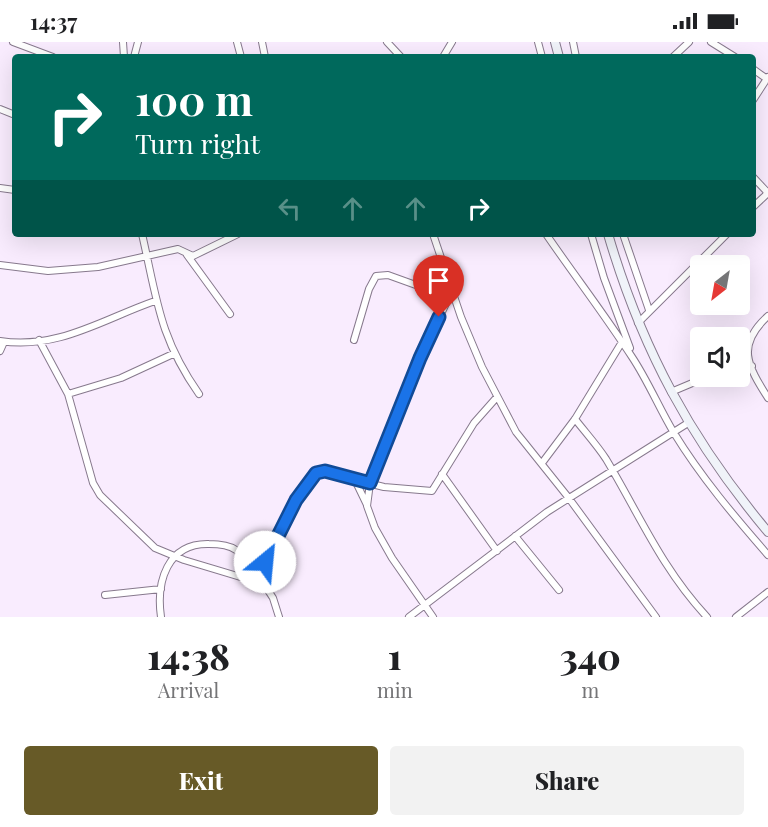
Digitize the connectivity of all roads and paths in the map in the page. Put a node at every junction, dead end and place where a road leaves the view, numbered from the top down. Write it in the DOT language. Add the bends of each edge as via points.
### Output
graph roads {
  1 [pos="13,42"];
  2 [pos="387,42"];
  3 [pos="689,42"];
  4 [pos="711,42"];
  5 [pos="45,54"];
  6 [pos="398,54"];
  7 [pos="676,54"];
  8 [pos="730,54"];
  9 [pos="767,80"];
  10 [pos="756,96"];
  11 [pos="756,180"];
  12 [pos="768,193"];
  13 [pos="756,204"];
  14 [pos="143,237"];
  15 [pos="233,237"];
  16 [pos="434,237"];
  17 [pos="548,237"];
  18 [pos="592,237"];
  19 [pos="609,237"];
  20 [pos="625,237"];
  21 [pos="724,237"];
  22 [pos="187,255"];
  23 [pos="147,257"];
  24 [pos="0,265"];
  25 [pos="451,294"];
  26 [pos="155,302"];
  27 [pos="649,310"];
  28 [pos="230,314"];
  29 [pos="768,316"];
  30 [pos="637,323"];
  31 [pos="39,340"];
  32 [pos="354,340"];
  33 [pos="2,342"];
  34 [pos="622,342"];
  35 [pos="0,351"];
  36 [pos="173,354"];
  37 [pos="634,360"];
  38 [pos="752,366"];
  39 [pos="690,384"];
  40 [pos="670,392"];
  41 [pos="68,394"];
  42 [pos="199,394"];
  43 [pos="497,398"];
  44 [pos="768,398"];
  45 [pos="575,419"];
  46 [pos="688,423"];
  47 [pos="673,432"];
  48 [pos="542,463"];
  49 [pos="612,470"];
  50 [pos="442,474"];
  51 [pos="354,478"];
  52 [pos="370,483"];
  53 [pos="568,497"];
  54 [pos="367,506"];
  55 [pos="768,532"];
  56 [pos="515,536"];
  57 [pos="496,551"];
  58 [pos="768,555"];
  59 [pos="172,557"];
  60 [pos="161,589"];
  61 [pos="559,590"];
  62 [pos="768,592"];
  63 [pos="105,595"];
  64 [pos="423,604"];
  65 [pos="161,617"];
  66 [pos="279,617"];
  67 [pos="409,617"];
  68 [pos="433,617"];
  69 [pos="656,617"];
  70 [pos="707,617"];
  71 [pos="736,617"];
  1 -- 5 [label="street"];
  2 -- 6 [label="street"];
  3 -- 7 [label="street"];
  4 -- 8 [label="street"];
  9 -- 10 [label="street"];
  11 -- 12 [label="street"];
  12 -- 13 [label="street"];
  14 -- 23 [label="street"];
  15 -- 22 [label="street" via="204,253"];
  16 -- 25 [label="street"];
  17 -- 34 [label="street"];
  18 -- 37 [label="street"];
  19 -- 30 [label="main road"];
  20 -- 27 [label="street"];
  21 -- 27 [label="street"];
  22 -- 23 [label="street" via="178,249"];
  22 -- 28 [label="street"];
  23 -- 24 [label="street" via="60,271"];
  23 -- 26 [label="street"];
  25 -- 32 [label="street" via="388,275 376,276"];
  25 -- 43 [label="street"];
  25 -- 52 [label="street" via="420,358"];
  26 -- 31 [label="street" via="85,332"];
  26 -- 36 [label="street"];
  27 -- 30 [label="street"];
  29 -- 38 [label="street" via="747,341"];
  30 -- 40 [label="main road"];
  31 -- 33 [label="street"];
  31 -- 41 [label="street"];
  33 -- 35 [label="street"];
  34 -- 37 [label="street"];
  34 -- 45 [label="street"];
  36 -- 41 [label="street" via="121,378"];
  36 -- 42 [label="street"];
  37 -- 47 [label="street"];
  38 -- 44 [label="street"];
  39 -- 40 [label="street"];
  40 -- 46 [label="main road"];
  41 -- 59 [label="street" via="96,489 143,539"];
  43 -- 48 [label="street" via="516,432"];
  43 -- 50 [label="street" via="474,423"];
  45 -- 48 [label="street"];
  45 -- 49 [label="street"];
  46 -- 47 [label="street"];
  46 -- 55 [label="main road"];
  47 -- 49 [label="street"];
  47 -- 58 [label="street" via="718,496"];
  48 -- 53 [label="street"];
  49 -- 53 [label="street"];
  49 -- 70 [label="street" via="656,550"];
  50 -- 52 [label="street" via="432,492"];
  50 -- 57 [label="street"];
  51 -- 52 [label="street"];
  51 -- 54 [label="street"];
  51 -- 59 [label="street" via="325,471 316,473 296,500 269,557 260,566 245,565 238,551 215,544 192,545"];
  52 -- 54 [label="street"];
  53 -- 56 [label="street"];
  53 -- 69 [label="street"];
  54 -- 64 [label="street" via="392,558"];
  56 -- 57 [label="street"];
  56 -- 61 [label="street"];
  57 -- 64 [label="street"];
  59 -- 60 [label="street"];
  59 -- 66 [label="street" via="264,584"];
  60 -- 63 [label="street"];
  60 -- 65 [label="street"];
  62 -- 71 [label="street"];
  64 -- 67 [label="street"];
  64 -- 68 [label="street"];
}
